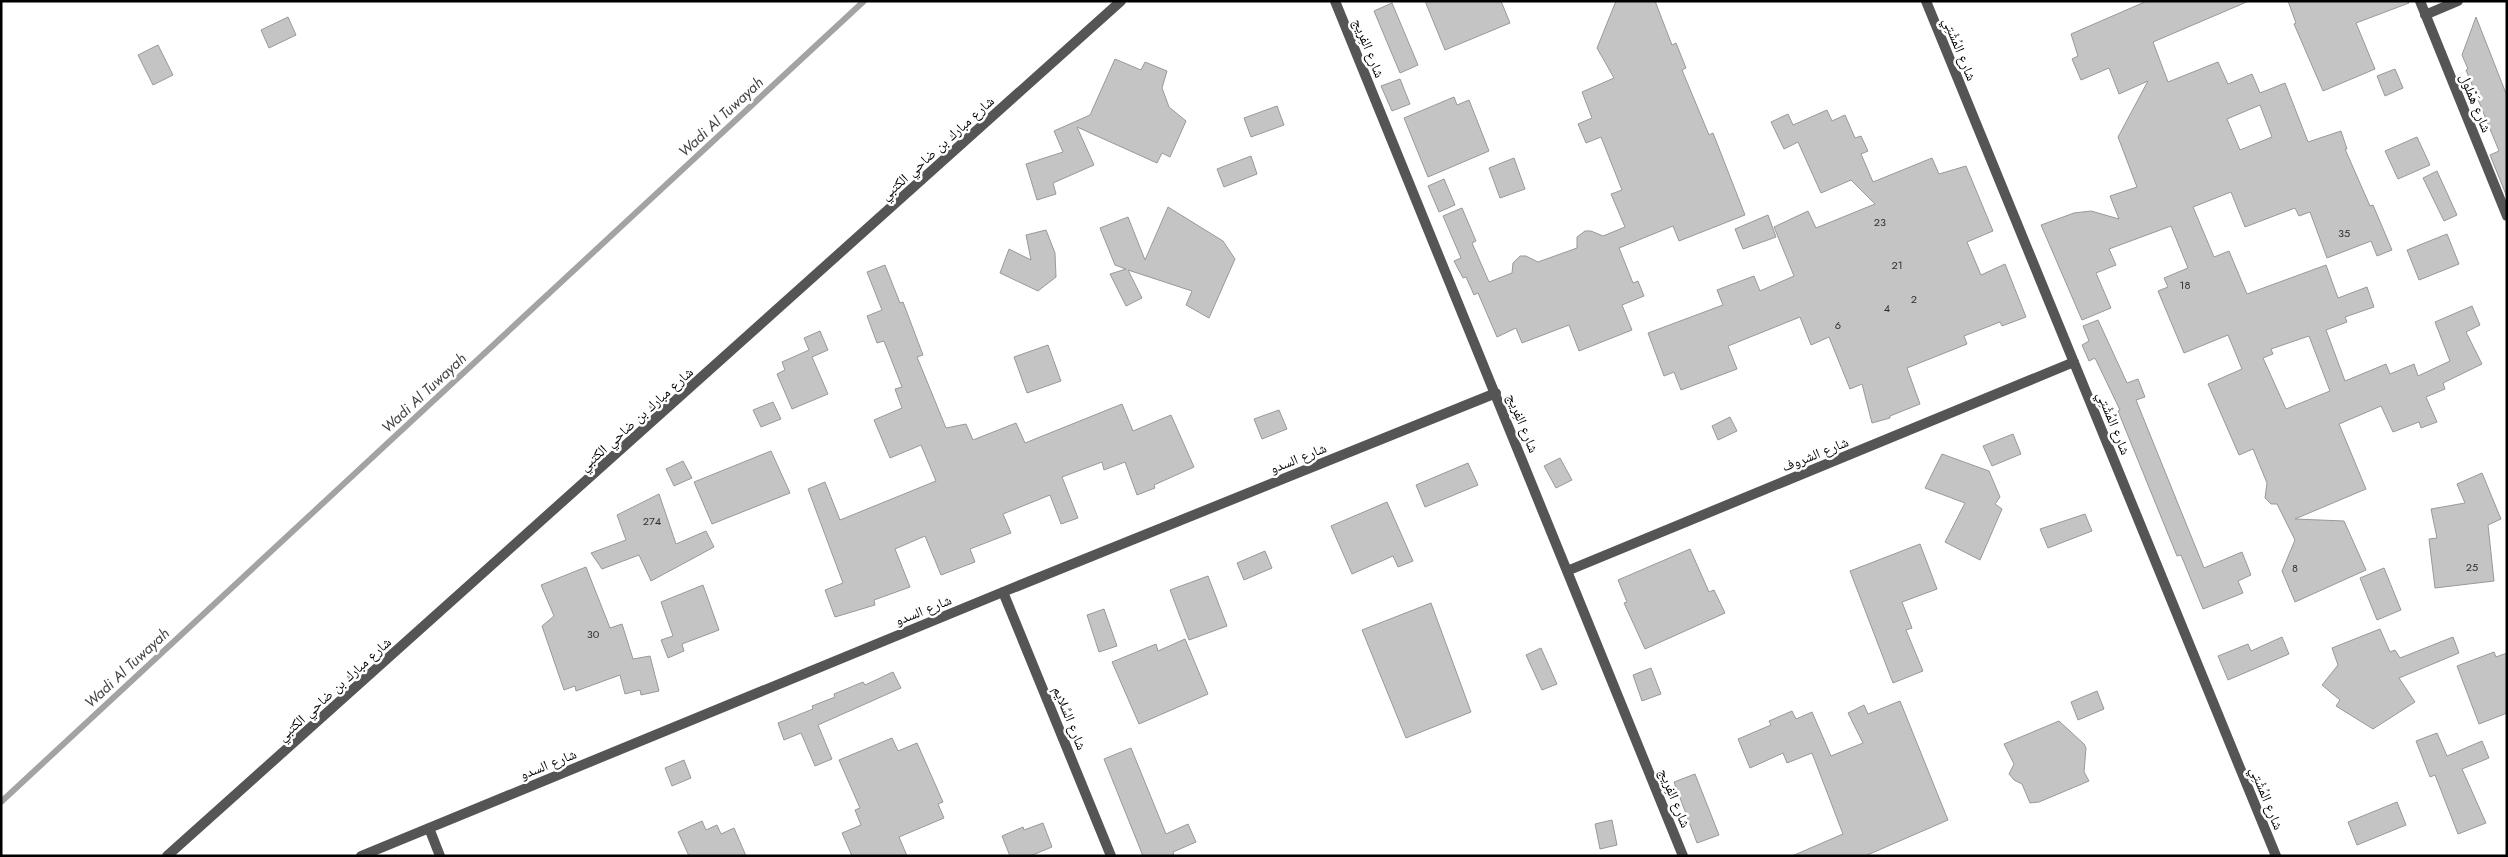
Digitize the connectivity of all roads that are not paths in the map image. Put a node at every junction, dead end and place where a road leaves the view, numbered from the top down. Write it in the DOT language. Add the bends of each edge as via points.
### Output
graph roads {
  1 [pos="1122,1"];
  2 [pos="1335,1"];
  3 [pos="1926,1"];
  4 [pos="2420,1"];
  5 [pos="2458,1"];
  6 [pos="2425,15"];
  7 [pos="2507,216"];
  8 [pos="2074,362"];
  9 [pos="1496,393"];
  10 [pos="1566,571"];
  11 [pos="1003,592"];
  12 [pos="429,828"];
  13 [pos="167,856"];
  14 [pos="362,856"];
  15 [pos="440,856"];
  16 [pos="1111,856"];
  17 [pos="1683,856"];
  18 [pos="2276,856"];
  1 -- 13 [label="street, شارع مبارك بن ضاحي الكتبي"];
  2 -- 9 [label="street, شارع الفِريج"];
  3 -- 8 [label="street, شارع المُشْتِي"];
  4 -- 6 [label="street, شارع هَمْلول"];
  5 -- 6 [label="street"];
  6 -- 7 [label="street, شارع هَمْلول"];
  8 -- 10 [label="street, شارع الشروف"];
  8 -- 18 [label="street, شارع المُشْتِي"];
  9 -- 10 [label="street, شارع الفِريج"];
  9 -- 11 [label="street, شارع السدو"];
  10 -- 17 [label="street, شارع الفِريج"];
  11 -- 12 [label="street, شارع السدو"];
  11 -- 16 [label="street, شارع السَّلايم"];
  12 -- 14 [label="street, شارع السدو"];
  12 -- 15 [label="street"];
}
